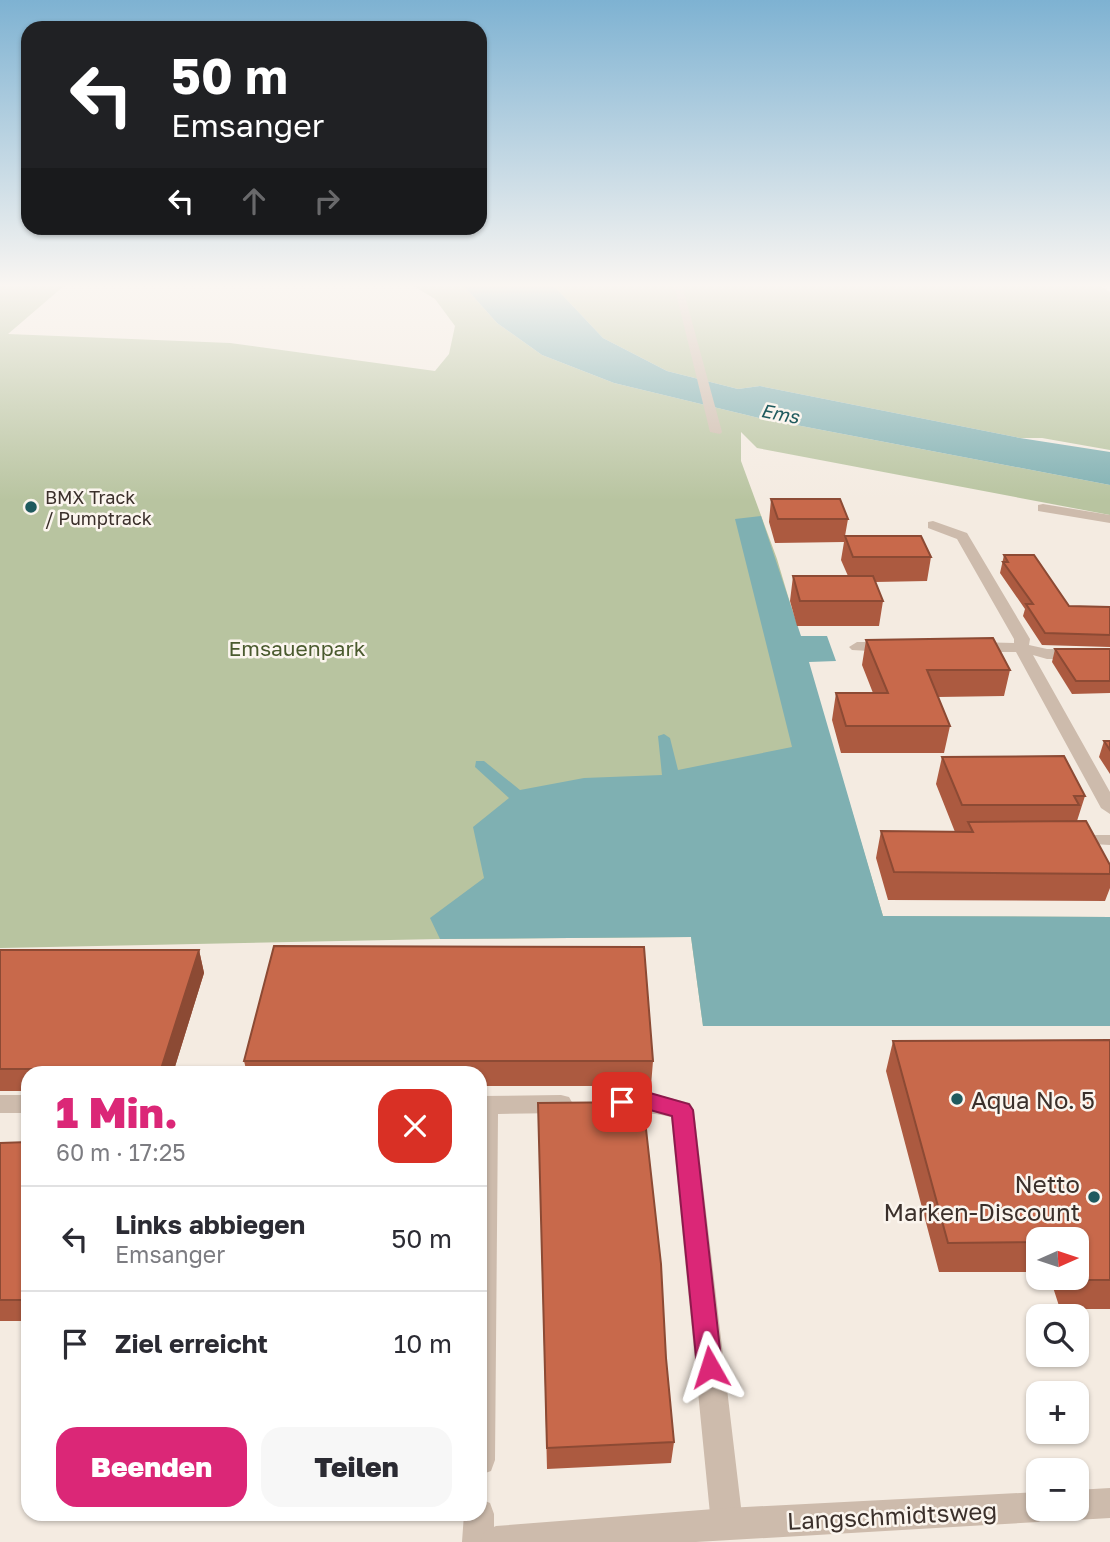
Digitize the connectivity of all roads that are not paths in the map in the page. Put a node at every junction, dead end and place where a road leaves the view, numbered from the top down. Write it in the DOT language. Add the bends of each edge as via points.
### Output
graph roads {
  1 [pos="697,357"];
  2 [pos="716,432"];
  3 [pos="1043,508"];
  4 [pos="1110,519"];
  5 [pos="933,525"];
  6 [pos="857,647"];
  7 [pos="898,647"];
  8 [pos="953,647"];
  9 [pos="1021,648"];
  10 [pos="1110,654"];
  11 [pos="1108,799"];
  12 [pos="1070,840"];
  13 [pos="1110,840"];
  14 [pos="0,1104"];
  15 [pos="21,1104"];
  16 [pos="487,1105"];
  17 [pos="1110,1503"];
  18 [pos="1089,1504"];
  19 [pos="1026,1508"];
  20 [pos="478,1521"];
  21 [pos="727,1524"];
  22 [pos="478,1542"];
  23 [pos="496,1542"];
  1 -- 2 [label="street"];
  3 -- 4 [label="street"];
  5 -- 9 [label="street" via="962,536 1022,639"];
  6 -- 7 [label="street"];
  8 -- 9 [label="street"];
  9 -- 10 [label="street" via="1047,654"];
  9 -- 11 [label="street"];
  12 -- 13 [label="lane"];
  14 -- 15 [label="street"];
  16 -- 21 [label="street" via="650,1102 682,1110"];
  17 -- 18 [label="street"];
  19 -- 21 [label="street, Langschmidtsweg"];
  20 -- 22 [label="street"];
  21 -- 23 [label="street, Langschmidtsweg"];
}
